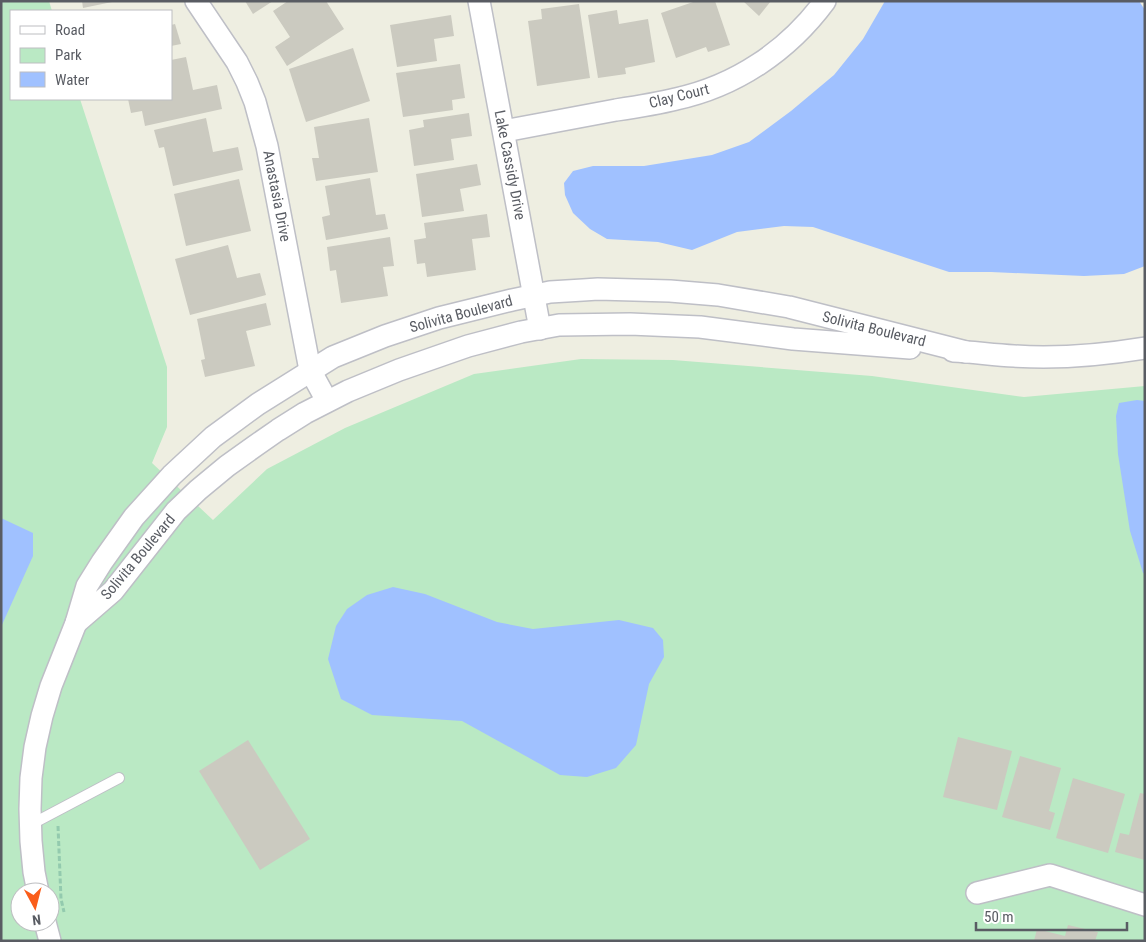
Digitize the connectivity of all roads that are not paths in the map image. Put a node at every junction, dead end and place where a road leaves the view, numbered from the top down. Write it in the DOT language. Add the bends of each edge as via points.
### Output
graph roads {
  1 [pos="196,1"];
  2 [pos="479,1"];
  3 [pos="825,1"];
  4 [pos="504,131"];
  5 [pos="535,295"];
  6 [pos="540,329"];
  7 [pos="1145,348"];
  8 [pos="966,352"];
  9 [pos="310,370"];
  10 [pos="327,401"];
  11 [pos="76,623"];
  12 [pos="119,778"];
  13 [pos="30,825"];
  14 [pos="36,882"];
  15 [pos="977,893"];
  16 [pos="1145,905"];
  1 -- 9 [label="street, Anastasia Drive" via="237,62 255,102 267,146"];
  2 -- 4 [label="street, Lake Cassidy Drive"];
  3 -- 4 [label="street, Clay Court" via="784,46 734,79 710,89 677,99"];
  4 -- 5 [label="street, Lake Cassidy Drive"];
  5 -- 6 [label="street, Lake Cassidy Drive"];
  5 -- 8 [label="street, Solivita Boulevard" via="598,289 670,290 718,295 789,307"];
  5 -- 9 [label="street, Solivita Boulevard" via="439,318 385,336"];
  6 -- 8 [label="street, Solivita Boulevard" via="560,325 630,324 700,327 793,339"];
  6 -- 10 [label="street, Solivita Boulevard" via="468,346 399,370"];
  7 -- 8 [label="street, Solivita Boulevard" via="1066,356"];
  9 -- 10 [label="street, Anastasia Drive"];
  9 -- 11 [label="street, Solivita Boulevard" via="213,437 134,516 87,586"];
  10 -- 11 [label="street, Solivita Boulevard" via="278,430 198,490 176,512 113,591"];
  11 -- 13 [label="street, Solivita Boulevard" via="42,716 31,778"];
  12 -- 13 [label="lane"];
  13 -- 14 [label="street, Solivita Boulevard"];
  15 -- 16 [label="street" via="1050,875"];
}
